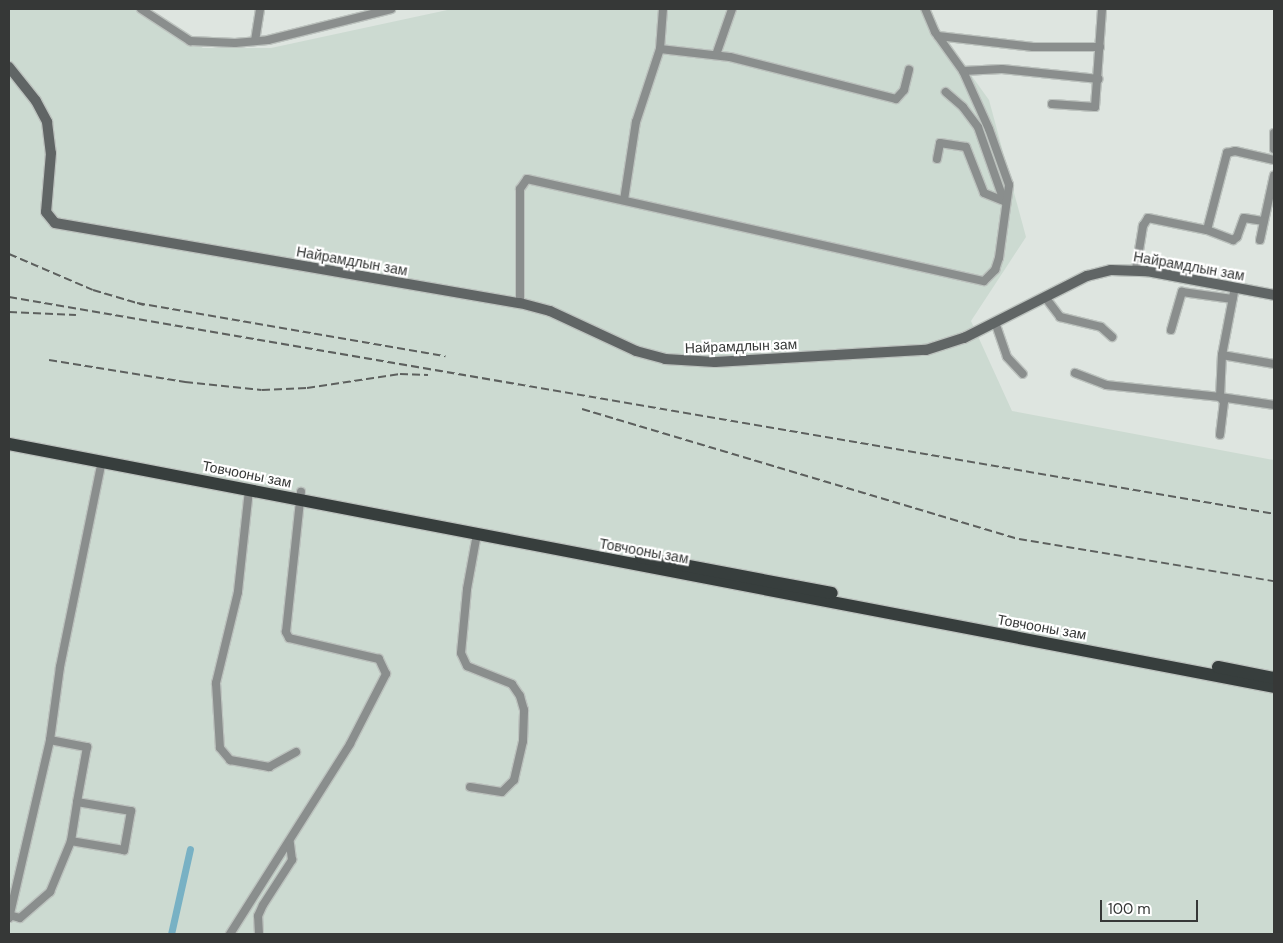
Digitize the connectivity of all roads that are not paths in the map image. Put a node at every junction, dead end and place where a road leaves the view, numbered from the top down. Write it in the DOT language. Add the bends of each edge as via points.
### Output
graph roads {
  1 [pos="141,9"];
  2 [pos="260,9"];
  3 [pos="391,9"];
  4 [pos="664,9"];
  5 [pos="732,9"];
  6 [pos="924,9"];
  7 [pos="1102,9"];
  8 [pos="378,10"];
  9 [pos="938,36"];
  10 [pos="255,41"];
  11 [pos="1100,47"];
  12 [pos="660,49"];
  13 [pos="716,55"];
  14 [pos="9,67"];
  15 [pos="909,70"];
  16 [pos="962,71"];
  17 [pos="1098,79"];
  18 [pos="946,92"];
  19 [pos="1052,104"];
  20 [pos="1274,133"];
  21 [pos="1274,149"];
  22 [pos="937,159"];
  23 [pos="1274,160"];
  24 [pos="1274,175"];
  25 [pos="624,200"];
  26 [pos="1004,202"];
  27 [pos="1264,221"];
  28 [pos="1207,230"];
  29 [pos="1260,240"];
  30 [pos="1136,269"];
  31 [pos="1235,287"];
  32 [pos="1274,295"];
  33 [pos="1045,297"];
  34 [pos="1233,299"];
  35 [pos="520,303"];
  36 [pos="995,322"];
  37 [pos="1171,330"];
  38 [pos="1112,337"];
  39 [pos="1222,355"];
  40 [pos="1274,364"];
  41 [pos="1076,373"];
  42 [pos="1023,374"];
  43 [pos="1220,397"];
  44 [pos="1274,405"];
  45 [pos="9,435"];
  46 [pos="1220,435"];
  47 [pos="9,444"];
  48 [pos="102,461"];
  49 [pos="249,490"];
  50 [pos="300,496"];
  51 [pos="477,534"];
  52 [pos="1274,678"];
  53 [pos="1274,687"];
  54 [pos="50,740"];
  55 [pos="296,752"];
  56 [pos="470,787"];
  57 [pos="77,802"];
  58 [pos="71,841"];
  59 [pos="290,843"];
  60 [pos="9,917"];
  61 [pos="230,934"];
  62 [pos="259,934"];
  1 -- 10 [label="street" via="190,41"];
  2 -- 10 [label="street"];
  3 -- 8 [label="street"];
  4 -- 12 [label="street"];
  5 -- 13 [label="street"];
  6 -- 9 [label="street"];
  7 -- 11 [label="street"];
  8 -- 10 [label="street"];
  9 -- 11 [label="street" via="1014,45"];
  9 -- 16 [label="street"];
  11 -- 17 [label="street"];
  12 -- 13 [label="street"];
  12 -- 25 [label="street" via="636,122"];
  13 -- 15 [label="street" via="836,82 896,100 904,90"];
  14 -- 35 [label="main road, Найрамдлын зам" via="40,106 49,130 51,153 47,214 55,224"];
  16 -- 17 [label="street" via="1002,68"];
  16 -- 26 [label="street" via="1007,179 1008,191"];
  17 -- 19 [label="street" via="1096,108"];
  18 -- 26 [label="street" via="964,107 978,127"];
  20 -- 21 [label="street"];
  22 -- 26 [label="street" via="940,143 966,147 984,193"];
  23 -- 28 [label="street" via="1235,151 1227,153"];
  24 -- 27 [label="street"];
  25 -- 26 [label="street" via="980,282 996,270 1000,258"];
  25 -- 35 [label="street" via="531,179 522,182"];
  27 -- 28 [label="street" via="1244,218 1234,240"];
  27 -- 29 [label="street"];
  28 -- 30 [label="street" via="1148,218 1143,226"];
  30 -- 31 [label="main road, Найрамдлын зам"];
  30 -- 33 [label="main road, Найрамдлын зам" via="1096,273"];
  31 -- 32 [label="main road, Найрамдлын зам"];
  31 -- 34 [label="street"];
  33 -- 36 [label="main road, Найрамдлын зам"];
  33 -- 38 [label="street" via="1060,317 1101,327"];
  34 -- 37 [label="street" via="1182,292"];
  34 -- 39 [label="street"];
  35 -- 36 [label="main road, Найрамдлын зам" via="557,314 636,351 686,362 909,353 948,344"];
  36 -- 42 [label="street" via="1007,357"];
  39 -- 40 [label="street"];
  39 -- 43 [label="street"];
  41 -- 43 [label="street" via="1106,385"];
  43 -- 44 [label="street"];
  43 -- 46 [label="street" via="1224,402"];
  45 -- 50 [label="highway, Товчооны зам"];
  47 -- 48 [label="highway, Товчооны зам"];
  48 -- 49 [label="highway, Товчооны зам"];
  48 -- 54 [label="street" via="60,667"];
  49 -- 50 [label="highway, Товчооны зам"];
  49 -- 55 [label="street" via="238,592 216,683 220,748 230,760 269,767"];
  50 -- 51 [label="highway, Товчооны зам"];
  50 -- 52 [label="highway, Товчооны зам"];
  50 -- 59 [label="street" via="286,632 289,638 379,659 386,674"];
  51 -- 53 [label="highway, Товчооны зам"];
  51 -- 56 [label="street" via="467,588 461,654 467,666 512,684 524,710 514,780 502,792"];
  54 -- 57 [label="street" via="87,748"];
  54 -- 60 [label="street"];
  57 -- 58 [label="street"];
  57 -- 58 [label="street" via="132,812 124,850"];
  58 -- 60 [label="street" via="50,892 20,918"];
  59 -- 61 [label="street"];
  59 -- 62 [label="street" via="292,860 262,905 258,916"];
}
